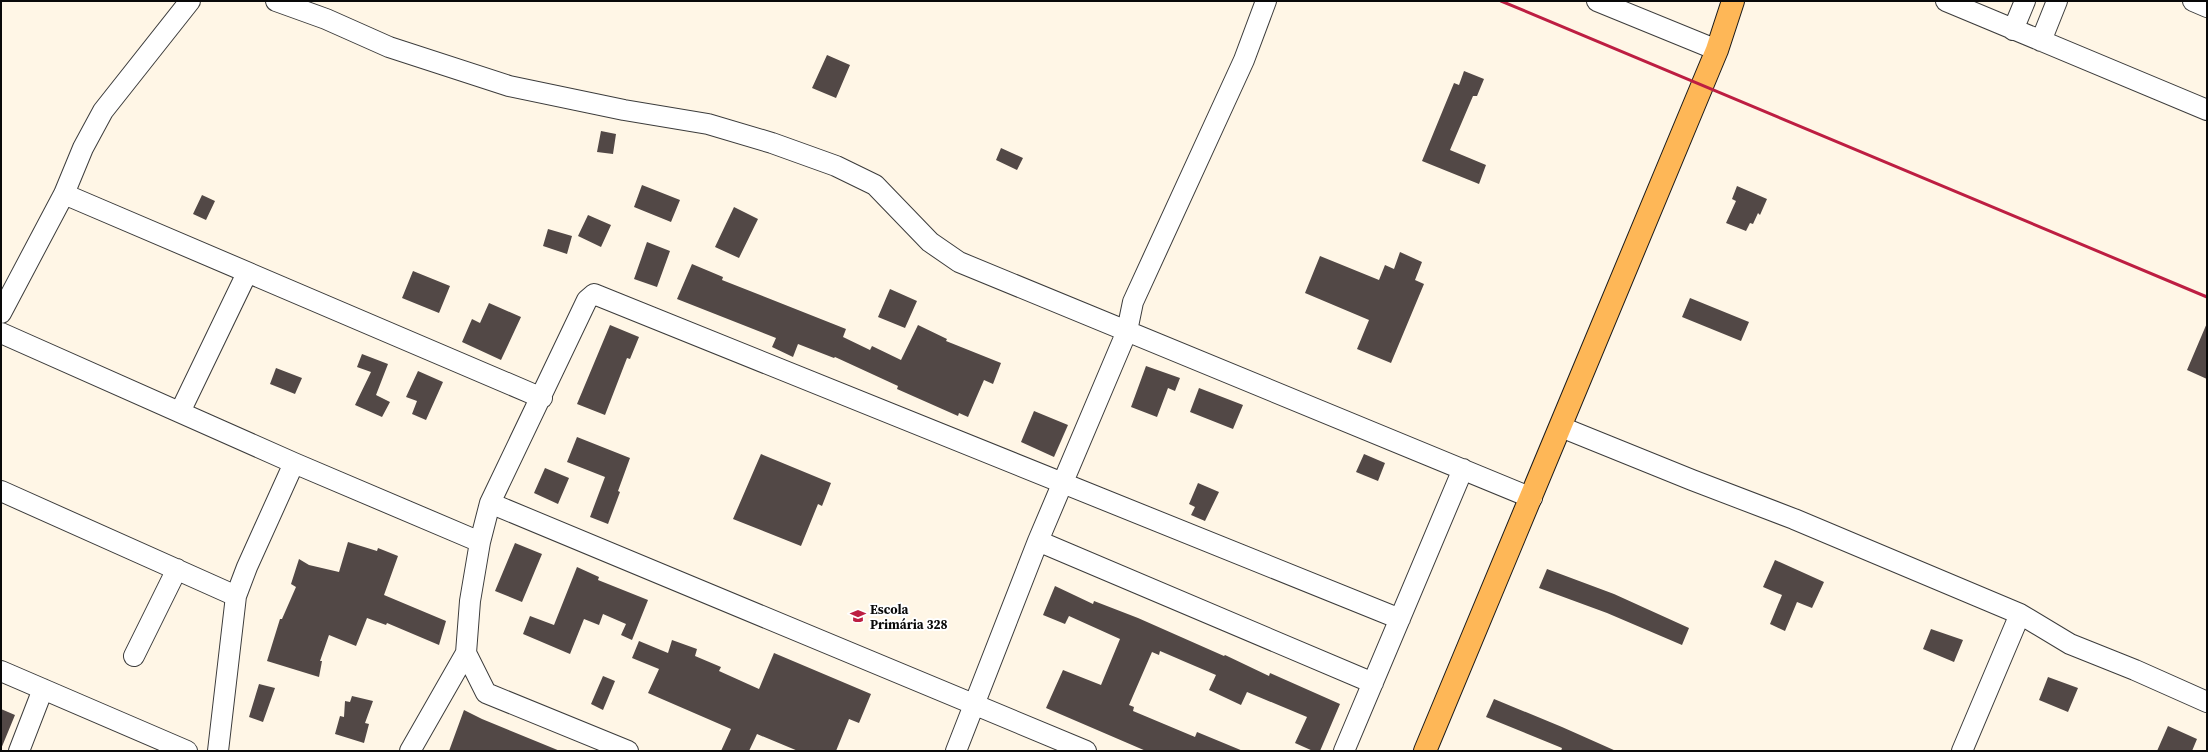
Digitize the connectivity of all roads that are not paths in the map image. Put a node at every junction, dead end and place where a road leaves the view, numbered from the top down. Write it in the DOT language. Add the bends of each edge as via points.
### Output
graph roads {
  1 [pos="190,1"];
  2 [pos="276,1"];
  3 [pos="1266,1"];
  4 [pos="1597,1"];
  5 [pos="1733,1"];
  6 [pos="1742,1"];
  7 [pos="1946,1"];
  8 [pos="2025,1"];
  9 [pos="2058,1"];
  10 [pos="2192,1"];
  11 [pos="2207,7"];
  12 [pos="2013,30"];
  13 [pos="2041,41"];
  14 [pos="1720,43"];
  15 [pos="2207,110"];
  16 [pos="64,194"];
  17 [pos="247,273"];
  18 [pos="2,309"];
  19 [pos="1127,331"];
  20 [pos="1,333"];
  21 [pos="542,398"];
  22 [pos="180,412"];
  23 [pos="1561,427"];
  24 [pos="294,463"];
  25 [pos="1463,469"];
  26 [pos="1063,483"];
  27 [pos="1,491"];
  28 [pos="1532,498"];
  29 [pos="490,503"];
  30 [pos="1038,541"];
  31 [pos="480,542"];
  32 [pos="176,569"];
  33 [pos="236,596"];
  34 [pos="2020,614"];
  35 [pos="1400,619"];
  36 [pos="466,653"];
  37 [pos="134,656"];
  38 [pos="1,671"];
  39 [pos="1373,683"];
  40 [pos="43,689"];
  41 [pos="2207,702"];
  42 [pos="974,705"];
  43 [pos="19,751"];
  44 [pos="187,751"];
  45 [pos="218,751"];
  46 [pos="410,751"];
  47 [pos="628,751"];
  48 [pos="956,751"];
  49 [pos="1086,751"];
  50 [pos="1344,751"];
  51 [pos="1425,751"];
  52 [pos="1962,751"];
  1 -- 16 [label="street" via="103,110 83,148"];
  2 -- 19 [label="street" via="326,19 389,47 509,86 624,110 708,124 836,166 875,185 930,242 959,262"];
  3 -- 19 [label="street" via="1244,60 1134,302"];
  4 -- 14 [label="street"];
  5 -- 14 [label="main road"];
  6 -- 14 [label="main road"];
  7 -- 12 [label="street"];
  8 -- 12 [label="street"];
  9 -- 13 [label="street"];
  10 -- 11 [label="street"];
  12 -- 13 [label="street"];
  13 -- 15 [label="street"];
  14 -- 23 [label="main road"];
  16 -- 17 [label="street"];
  16 -- 18 [label="street"];
  17 -- 21 [label="street"];
  17 -- 22 [label="street"];
  19 -- 25 [label="street"];
  19 -- 26 [label="street"];
  20 -- 22 [label="street"];
  21 -- 26 [label="street" via="587,300 594,294"];
  21 -- 29 [label="street"];
  22 -- 24 [label="street"];
  23 -- 28 [label="main road"];
  23 -- 34 [label="street" via="1794,519"];
  24 -- 31 [label="street"];
  24 -- 33 [label="street"];
  25 -- 28 [label="street"];
  25 -- 35 [label="street"];
  26 -- 30 [label="street"];
  26 -- 35 [label="street"];
  27 -- 32 [label="street"];
  28 -- 51 [label="main road"];
  29 -- 31 [label="street"];
  29 -- 42 [label="street"];
  30 -- 39 [label="street"];
  30 -- 42 [label="street"];
  31 -- 36 [label="street" via="470,601"];
  32 -- 33 [label="street"];
  32 -- 37 [label="street"];
  33 -- 45 [label="street"];
  34 -- 41 [label="street" via="2070,644"];
  34 -- 52 [label="street"];
  35 -- 39 [label="street"];
  36 -- 46 [label="street"];
  36 -- 47 [label="street" via="486,693"];
  38 -- 40 [label="street"];
  39 -- 50 [label="street"];
  40 -- 43 [label="street"];
  40 -- 44 [label="street"];
  42 -- 48 [label="street"];
  42 -- 49 [label="street"];
}
